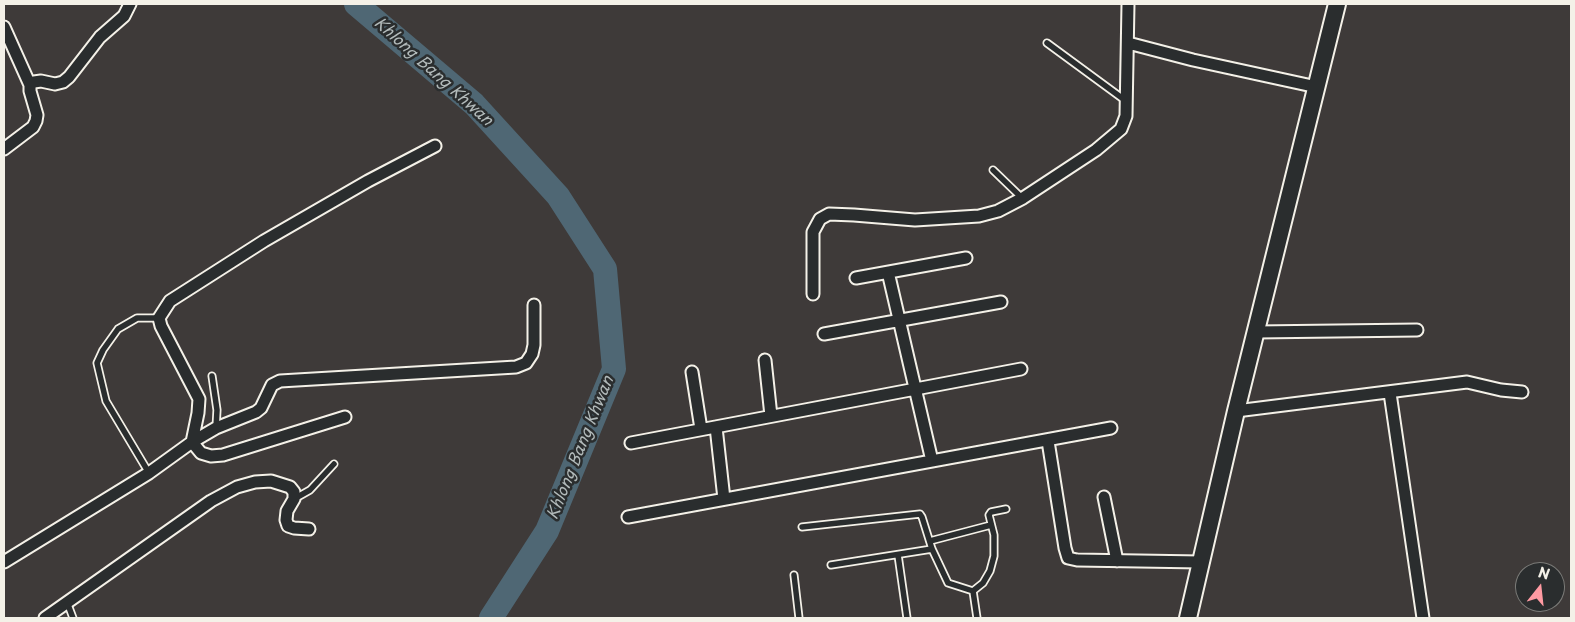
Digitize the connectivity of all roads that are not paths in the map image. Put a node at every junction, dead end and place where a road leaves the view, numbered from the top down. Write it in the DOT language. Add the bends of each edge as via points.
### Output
graph roads {
  1 [pos="130,4"];
  2 [pos="1128,4"];
  3 [pos="1337,4"];
  4 [pos="4,27"];
  5 [pos="1047,43"];
  6 [pos="1128,43"];
  7 [pos="30,85"];
  8 [pos="1317,87"];
  9 [pos="1127,102"];
  10 [pos="435,146"];
  11 [pos="4,149"];
  12 [pos="993,170"];
  13 [pos="1022,198"];
  14 [pos="966,258"];
  15 [pos="888,272"];
  16 [pos="856,278"];
  17 [pos="813,294"];
  18 [pos="1001,302"];
  19 [pos="534,305"];
  20 [pos="159,318"];
  21 [pos="899,320"];
  22 [pos="1417,330"];
  23 [pos="1256,332"];
  24 [pos="824,334"];
  25 [pos="765,360"];
  26 [pos="1021,369"];
  27 [pos="692,372"];
  28 [pos="212,376"];
  29 [pos="915,389"];
  30 [pos="1522,392"];
  31 [pos="1390,393"];
  32 [pos="1236,411"];
  33 [pos="771,416"];
  34 [pos="345,417"];
  35 [pos="716,427"];
  36 [pos="216,428"];
  37 [pos="1111,428"];
  38 [pos="701,429"];
  39 [pos="1048,440"];
  40 [pos="192,442"];
  41 [pos="631,443"];
  42 [pos="932,461"];
  43 [pos="334,464"];
  44 [pos="149,473"];
  45 [pos="1104,497"];
  46 [pos="294,499"];
  47 [pos="724,499"];
  48 [pos="1006,509"];
  49 [pos="628,516"];
  50 [pos="991,524"];
  51 [pos="802,527"];
  52 [pos="309,529"];
  53 [pos="930,541"];
  54 [pos="932,549"];
  55 [pos="898,555"];
  56 [pos="1117,561"];
  57 [pos="4,562"];
  58 [pos="1202,562"];
  59 [pos="831,565"];
  60 [pos="794,575"];
  61 [pos="973,591"];
  62 [pos="67,602"];
  63 [pos="45,618"];
  64 [pos="73,618"];
  65 [pos="799,618"];
  66 [pos="907,618"];
  67 [pos="977,618"];
  68 [pos="1188,618"];
  69 [pos="1423,618"];
  1 -- 7 [label="street" via="124,16 100,37 63,82 41,81"];
  2 -- 6 [label="street"];
  3 -- 8 [label="main road"];
  4 -- 7 [label="street"];
  5 -- 9 [label="lane"];
  6 -- 8 [label="street"];
  6 -- 9 [label="street"];
  7 -- 11 [label="street" via="36,121 33,127"];
  8 -- 23 [label="main road"];
  9 -- 13 [label="street" via="1121,130"];
  10 -- 20 [label="street" via="264,241 170,302"];
  12 -- 13 [label="lane"];
  13 -- 17 [label="street" via="979,216 915,220 829,214 820,219 813,232"];
  14 -- 15 [label="street"];
  15 -- 16 [label="street"];
  15 -- 21 [label="street"];
  18 -- 21 [label="street"];
  19 -- 36 [label="street" via="532,354 526,363 516,367 280,380 272,385 256,412"];
  20 -- 40 [label="street" via="160,326 199,400"];
  20 -- 44 [label="lane" via="137,318 118,329 97,363 106,401"];
  21 -- 24 [label="street"];
  21 -- 29 [label="street"];
  22 -- 23 [label="street"];
  23 -- 32 [label="main road"];
  25 -- 33 [label="street"];
  26 -- 29 [label="street"];
  27 -- 38 [label="street"];
  28 -- 36 [label="lane"];
  29 -- 33 [label="street"];
  29 -- 42 [label="street"];
  30 -- 31 [label="street" via="1467,382"];
  31 -- 32 [label="street"];
  31 -- 69 [label="street"];
  32 -- 58 [label="main road"];
  33 -- 35 [label="street"];
  34 -- 40 [label="street" via="223,455 201,453"];
  35 -- 38 [label="street"];
  35 -- 47 [label="street"];
  36 -- 40 [label="street"];
  37 -- 39 [label="street"];
  38 -- 41 [label="street"];
  39 -- 42 [label="street"];
  39 -- 56 [label="street" via="1068,558"];
  40 -- 44 [label="street"];
  42 -- 47 [label="street"];
  43 -- 46 [label="lane" via="310,490"];
  44 -- 57 [label="street"];
  45 -- 56 [label="street"];
  46 -- 52 [label="street" via="288,511 288,526"];
  46 -- 62 [label="street" via="290,487 271,481 237,487 211,501"];
  47 -- 49 [label="street"];
  48 -- 50 [label="lane" via="991,512"];
  50 -- 53 [label="lane"];
  50 -- 61 [label="lane" via="994,556 990,571"];
  51 -- 53 [label="lane" via="920,514"];
  53 -- 54 [label="lane"];
  54 -- 55 [label="lane"];
  54 -- 61 [label="lane" via="948,583"];
  55 -- 59 [label="lane"];
  55 -- 66 [label="lane"];
  56 -- 58 [label="street"];
  58 -- 68 [label="main road"];
  60 -- 65 [label="lane"];
  61 -- 67 [label="lane"];
  62 -- 63 [label="street"];
  62 -- 64 [label="lane"];
}
